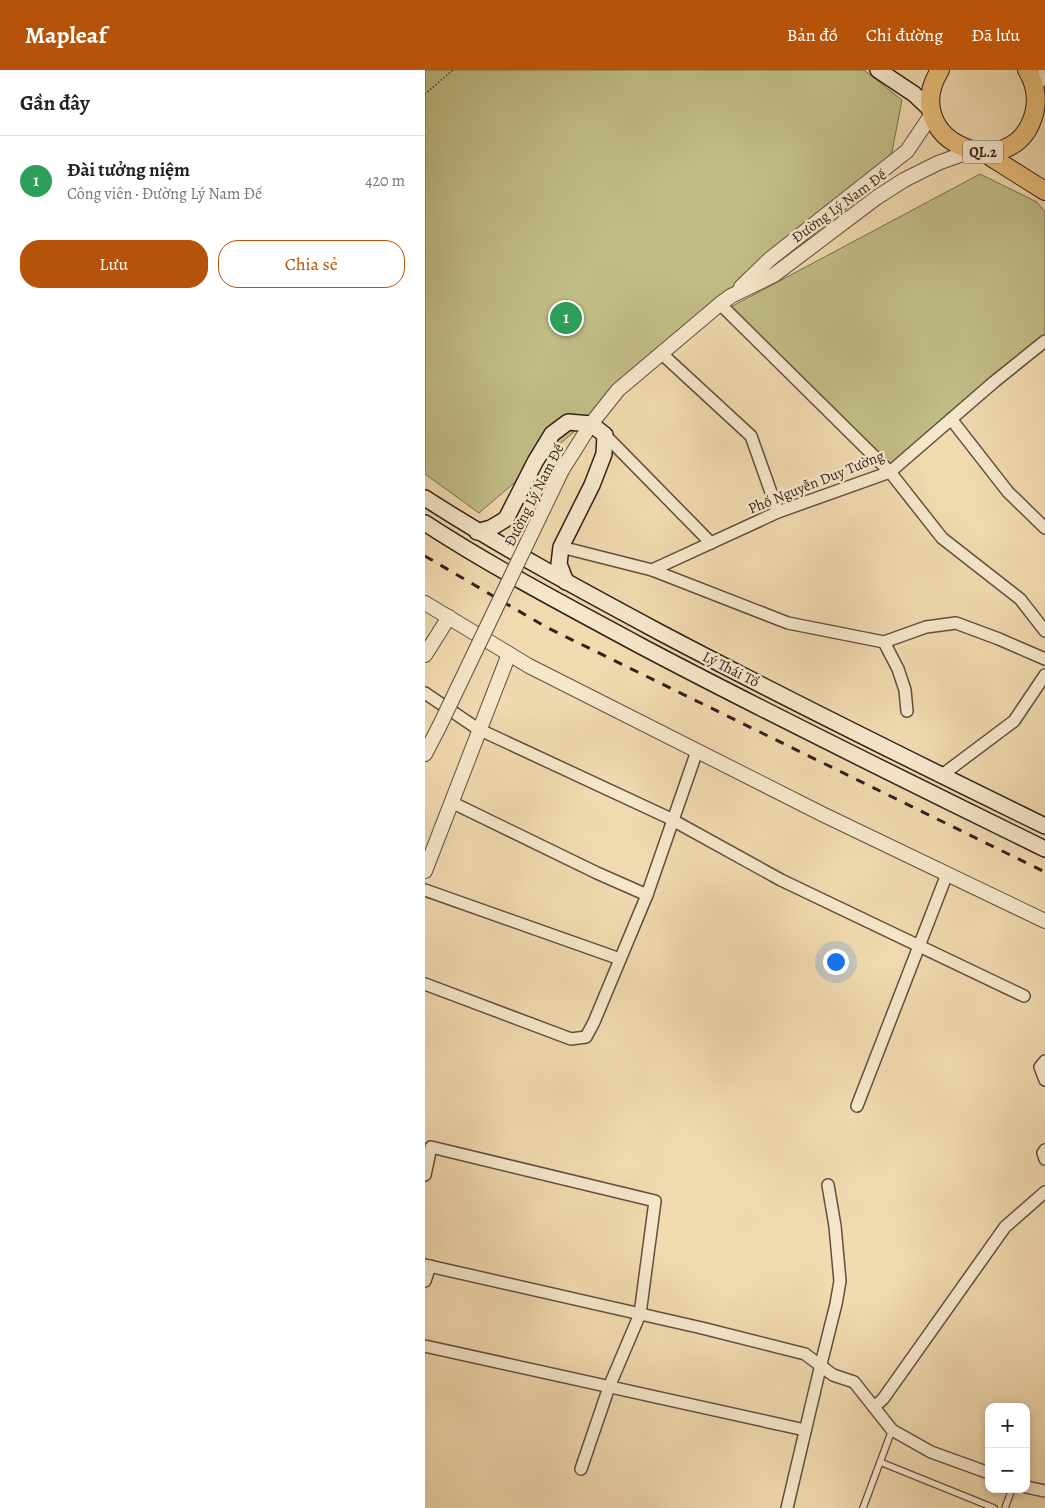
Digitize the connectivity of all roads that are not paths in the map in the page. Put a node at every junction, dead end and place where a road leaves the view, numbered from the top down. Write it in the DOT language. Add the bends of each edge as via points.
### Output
graph roads {
  1 [pos="879,70"];
  2 [pos="939,70"];
  3 [pos="1027,70"];
  4 [pos="1038,87"];
  5 [pos="932,112"];
  6 [pos="1045,116"];
  7 [pos="977,152"];
  8 [pos="1045,191"];
  9 [pos="725,300"];
  10 [pos="1045,341"];
  11 [pos="661,353"];
  12 [pos="951,419"];
  13 [pos="591,424"];
  14 [pos="605,435"];
  15 [pos="890,472"];
  16 [pos="425,498"];
  17 [pos="778,512"];
  18 [pos="425,523"];
  19 [pos="1045,528"];
  20 [pos="477,532"];
  21 [pos="711,543"];
  22 [pos="561,547"];
  23 [pos="652,570"];
  24 [pos="566,582"];
  25 [pos="425,603"];
  26 [pos="620,611"];
  27 [pos="449,618"];
  28 [pos="611,630"];
  29 [pos="1045,631"];
  30 [pos="884,642"];
  31 [pos="509,654"];
  32 [pos="425,655"];
  33 [pos="1045,659"];
  34 [pos="1045,675"];
  35 [pos="425,693"];
  36 [pos="907,711"];
  37 [pos="479,729"];
  38 [pos="697,751"];
  39 [pos="425,754"];
  40 [pos="942,776"];
  41 [pos="451,802"];
  42 [pos="673,821"];
  43 [pos="1045,826"];
  44 [pos="1045,849"];
  45 [pos="425,871"];
  46 [pos="947,874"];
  47 [pos="425,890"];
  48 [pos="647,895"];
  49 [pos="1045,920"];
  50 [pos="919,946"];
  51 [pos="620,959"];
  52 [pos="425,984"];
  53 [pos="1024,996"];
  54 [pos="1045,1061"];
  55 [pos="1045,1080"];
  56 [pos="857,1106"];
  57 [pos="1045,1150"];
  58 [pos="1045,1159"];
  59 [pos="425,1175"];
  60 [pos="828,1185"];
  61 [pos="1045,1192"];
  62 [pos="427,1266"];
  63 [pos="425,1281"];
  64 [pos="640,1314"];
  65 [pos="425,1346"];
  66 [pos="821,1364"];
  67 [pos="609,1387"];
  68 [pos="874,1407"];
  69 [pos="805,1430"];
  70 [pos="892,1430"];
  71 [pos="880,1462"];
  72 [pos="581,1469"];
  73 [pos="985,1472"];
  74 [pos="1030,1488"];
  75 [pos="1045,1491"];
  76 [pos="1010,1493"];
  77 [pos="787,1508"];
  78 [pos="863,1508"];
  79 [pos="994,1508"];
  80 [pos="1005,1508"];
  1 -- 5 [label="main road" via="914,94"];
  2 -- 5 [label="main road" via="931,90"];
  3 -- 4 [label="main road"];
  4 -- 6 [label="main road"];
  4 -- 7 [label="main road, QL.2" via="1035,111 1021,137 995,151"];
  5 -- 7 [label="main road, QL.2" via="936,124 947,138"];
  5 -- 9 [label="street, Đường Lý Nam Đế" via="907,151 770,259"];
  7 -- 8 [label="main road, QL.2"];
  7 -- 9 [label="street, Đường Lý Nam Đế" via="938,163 904,180 774,275"];
  9 -- 11 [label="street, Đường Lý Nam Đế"];
  9 -- 15 [label="street"];
  10 -- 12 [label="street, Phố Nguyễn Duy Tường"];
  11 -- 13 [label="street, Đường Lý Nam Đế" via="617,390"];
  11 -- 17 [label="street" via="751,436"];
  12 -- 15 [label="street, Phố Nguyễn Duy Tường"];
  12 -- 19 [label="street" via="1009,492"];
  13 -- 14 [label="main road"];
  13 -- 20 [label="main road" via="568,422 552,434 505,519"];
  13 -- 39 [label="street, Đường Lý Nam Đế, bridge" via="562,470"];
  14 -- 21 [label="street"];
  14 -- 22 [label="main road" via="604,454 592,485"];
  15 -- 17 [label="street, Phố Nguyễn Duy Tường"];
  15 -- 29 [label="street" via="942,538 1020,599"];
  16 -- 20 [label="main road, Lý Thái Tổ"];
  17 -- 21 [label="street, Phố Nguyễn Duy Tường"];
  18 -- 28 [label="main road, Lý Thái Tổ" via="465,549"];
  20 -- 24 [label="main road, Lý Thái Tổ"];
  21 -- 23 [label="street, Phố Nguyễn Duy Tường"];
  22 -- 23 [label="street"];
  22 -- 24 [label="main road" via="559,564"];
  23 -- 30 [label="street" via="788,623"];
  24 -- 26 [label="main road, Lý Thái Tổ"];
  25 -- 27 [label="street"];
  26 -- 28 [label="main road"];
  26 -- 40 [label="main road, Lý Thái Tổ"];
  27 -- 31 [label="street"];
  27 -- 32 [label="street"];
  28 -- 44 [label="main road, Lý Thái Tổ" via="730,693"];
  30 -- 33 [label="street" via="927,627 957,623"];
  30 -- 36 [label="street" via="898,669"];
  31 -- 37 [label="street"];
  31 -- 38 [label="street"];
  34 -- 40 [label="street" via="1014,721"];
  35 -- 37 [label="street"];
  37 -- 41 [label="street"];
  37 -- 42 [label="street"];
  38 -- 42 [label="street"];
  38 -- 46 [label="street"];
  40 -- 43 [label="main road, Lý Thái Tổ"];
  41 -- 45 [label="street"];
  41 -- 48 [label="street"];
  42 -- 48 [label="street"];
  42 -- 50 [label="street" via="781,880"];
  46 -- 49 [label="street"];
  46 -- 50 [label="street"];
  47 -- 51 [label="street"];
  48 -- 51 [label="street"];
  50 -- 53 [label="street"];
  50 -- 56 [label="street"];
  51 -- 52 [label="street" via="586,1037 571,1039"];
  54 -- 55 [label="street" via="1040,1067"];
  57 -- 58 [label="street"];
  59 -- 64 [label="street" via="431,1147 655,1201"];
  60 -- 66 [label="street" via="840,1282"];
  61 -- 68 [label="street" via="1005,1227 883,1399"];
  62 -- 63 [label="street"];
  62 -- 64 [label="street"];
  64 -- 66 [label="street" via="805,1354"];
  64 -- 67 [label="street"];
  65 -- 67 [label="street"];
  66 -- 68 [label="street" via="833,1374 854,1382"];
  66 -- 69 [label="street"];
  67 -- 69 [label="street"];
  67 -- 72 [label="street"];
  68 -- 70 [label="street"];
  69 -- 77 [label="street"];
  70 -- 71 [label="lane"];
  70 -- 73 [label="street" via="931,1452"];
  71 -- 78 [label="lane"];
  71 -- 79 [label="lane"];
  74 -- 75 [label="street"];
  76 -- 80 [label="lane"];
}
